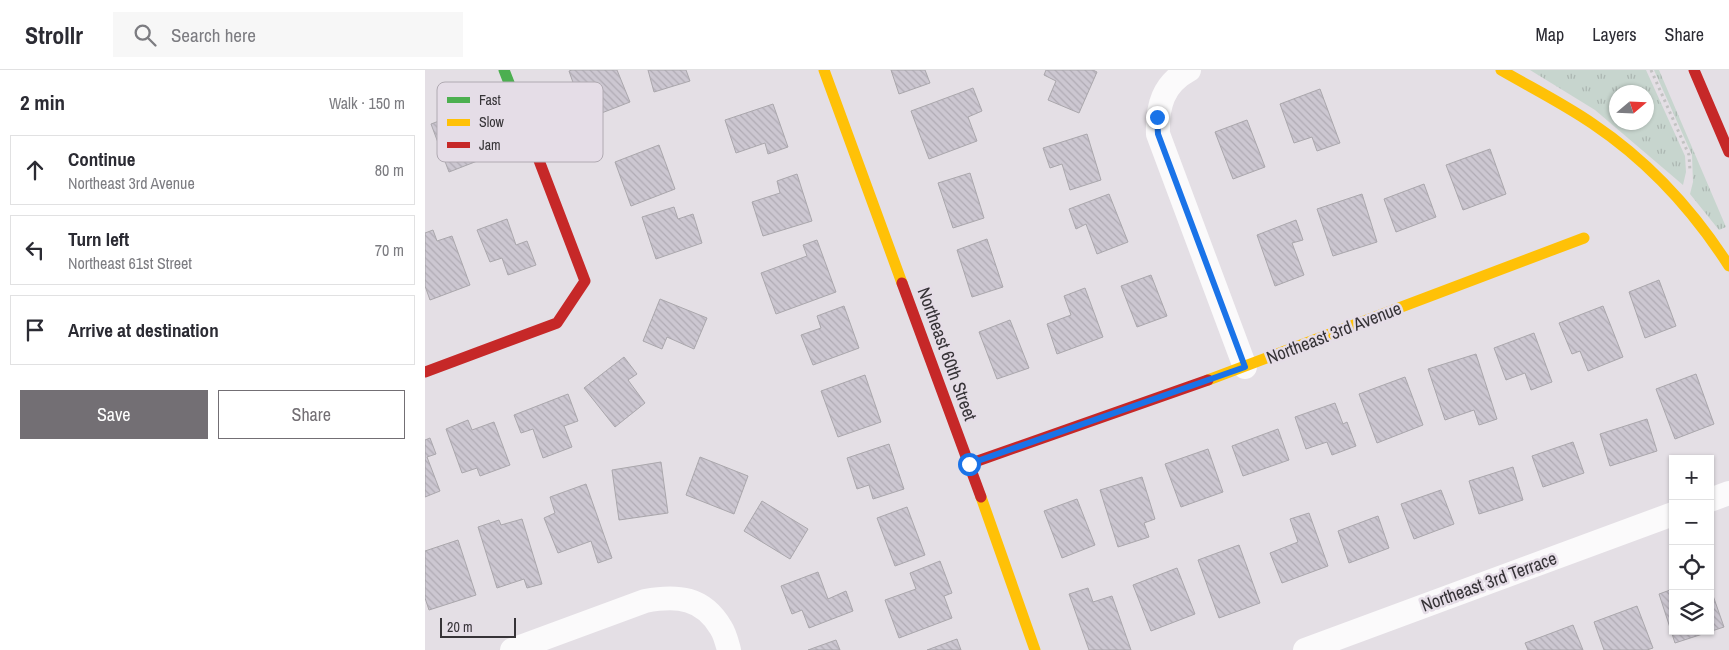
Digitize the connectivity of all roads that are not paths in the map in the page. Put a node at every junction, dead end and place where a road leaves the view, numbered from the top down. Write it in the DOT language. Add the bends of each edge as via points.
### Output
graph roads {
  1 [pos="504,70"];
  2 [pos="824,70"];
  3 [pos="1189,70"];
  4 [pos="1501,70"];
  5 [pos="1694,70"];
  6 [pos="509,82"];
  7 [pos="1729,152"];
  8 [pos="539,162"];
  9 [pos="1584,238"];
  10 [pos="1729,266"];
  11 [pos="1245,367"];
  12 [pos="425,372"];
  13 [pos="969,464"];
  14 [pos="1729,493"];
  15 [pos="1714,499"];
  16 [pos="1669,515"];
  17 [pos="512,650"];
  18 [pos="729,650"];
  19 [pos="1035,650"];
  20 [pos="1305,650"];
  1 -- 6 [label="main road"];
  2 -- 13 [label="main road, Northeast 60th Street"];
  3 -- 11 [label="street" via="1169,86 1162,97 1157,117 1158,134"];
  4 -- 10 [label="main road" via="1592,124 1645,166 1679,199"];
  5 -- 7 [label="main road"];
  8 -- 12 [label="main road" via="585,281 557,323"];
  9 -- 11 [label="main road, Northeast 3rd Avenue"];
  11 -- 13 [label="main road, Northeast 3rd Avenue"];
  13 -- 19 [label="main road, Northeast 60th Street"];
  14 -- 15 [label="street"];
  16 -- 20 [label="street, Northeast 3rd Terrace"];
  17 -- 18 [label="street" via="645,601 667,597 705,608 721,628"];
}
